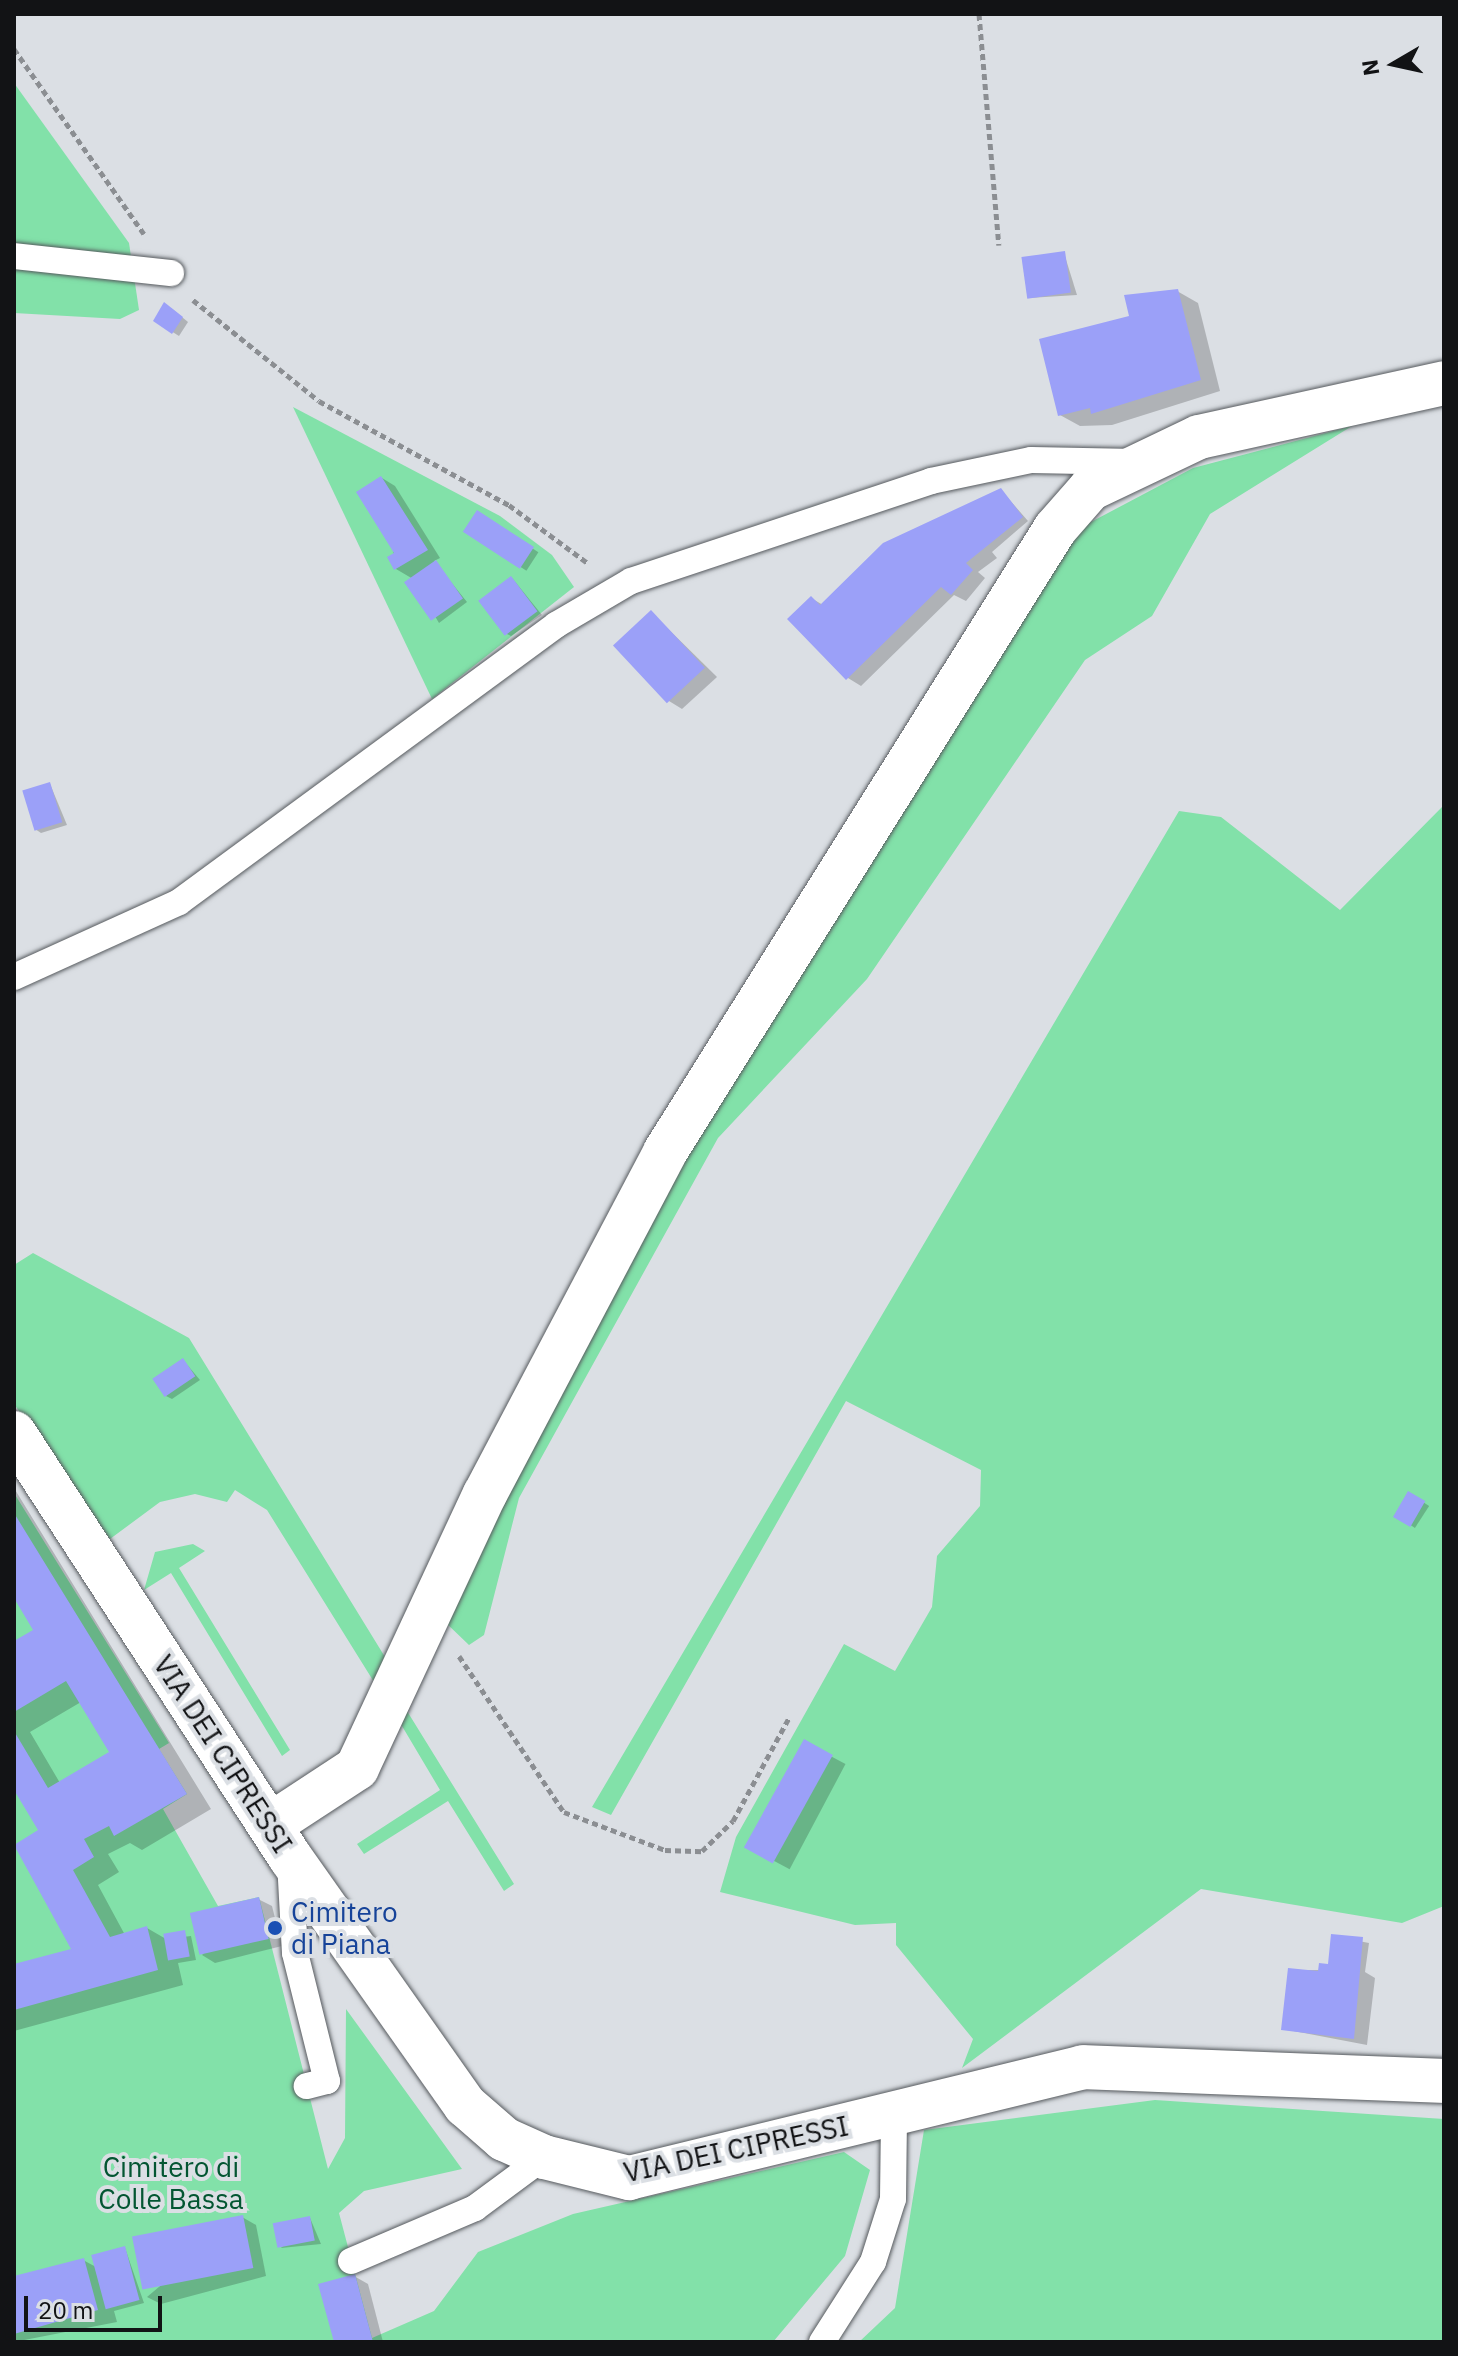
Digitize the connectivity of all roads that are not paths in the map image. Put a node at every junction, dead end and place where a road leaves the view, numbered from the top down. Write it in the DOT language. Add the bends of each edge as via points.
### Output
graph roads {
  1 [pos="14,256"];
  2 [pos="171,273"];
  3 [pos="1444,383"];
  4 [pos="1142,463"];
  5 [pos="14,977"];
  6 [pos="14,1433"];
  7 [pos="280,1841"];
  8 [pos="1444,2081"];
  9 [pos="307,2086"];
  10 [pos="894,2115"];
  11 [pos="544,2157"];
  12 [pos="351,2261"];
  13 [pos="822,2342"];
  1 -- 2 [label="lane"];
  3 -- 4 [label="street" via="1199,437"];
  4 -- 5 [label="lane" via="1031,460 931,481 631,581 556,625 179,902"];
  4 -- 7 [label="street" via="1090,489 1055,529 665,1152 485,1494 357,1768"];
  6 -- 7 [label="street, VIA DEI CIPRESSI"];
  7 -- 9 [label="lane" via="295,1953 327,2081"];
  7 -- 11 [label="street, VIA DEI CIPRESSI" via="465,2105 504,2139"];
  8 -- 10 [label="street, VIA DEI CIPRESSI" via="1104,2065 1023,2076"];
  10 -- 11 [label="street, VIA DEI CIPRESSI" via="629,2178"];
  10 -- 13 [label="lane" via="893,2199 873,2262"];
  11 -- 12 [label="lane" via="475,2208"];
}
